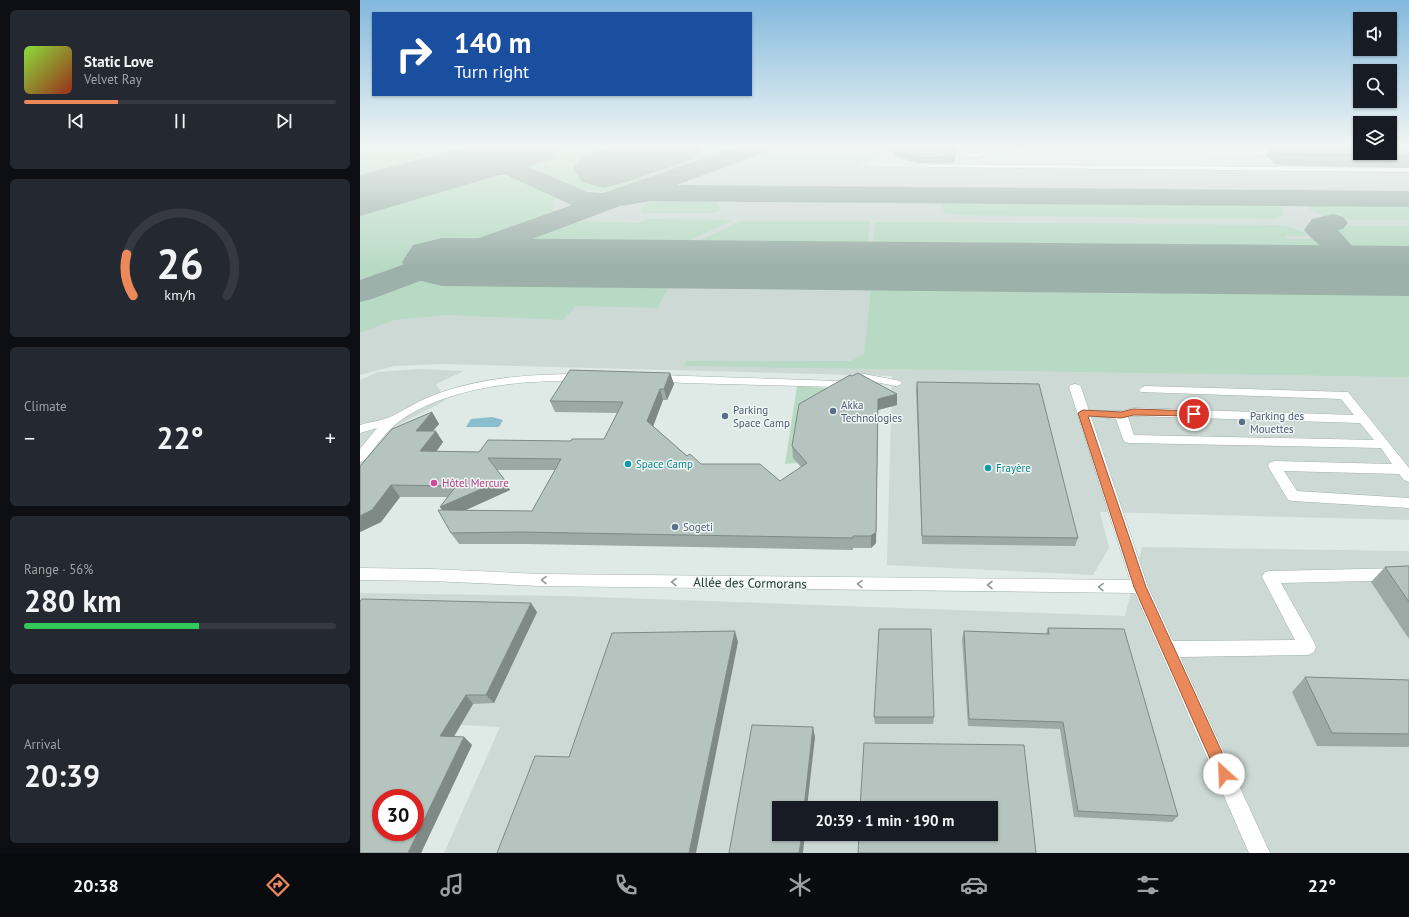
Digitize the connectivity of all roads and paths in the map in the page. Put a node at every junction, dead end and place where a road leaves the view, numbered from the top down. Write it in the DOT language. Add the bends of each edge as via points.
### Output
graph roads {
  1 [pos="594,377"];
  2 [pos="646,377"];
  3 [pos="896,383"];
  4 [pos="1076,387"];
  5 [pos="1144,390"];
  6 [pos="1083,413"];
  7 [pos="1121,415"];
  8 [pos="1363,419"];
  9 [pos="394,420"];
  10 [pos="360,429"];
  11 [pos="1384,444"];
  12 [pos="361,455"];
  13 [pos="1406,473"];
  14 [pos="1409,503"];
  15 [pos="360,574"];
  16 [pos="1409,574"];
  17 [pos="1140,587"];
  18 [pos="1167,648"];
  19 [pos="1260,853"];
  1 -- 9 [label="street" via="564,376 490,382 454,392"];
  2 -- 3 [label="street" via="838,384 864,377"];
  4 -- 6 [label="street"];
  5 -- 8 [label="street" via="1344,395"];
  6 -- 7 [label="street"];
  6 -- 17 [label="street"];
  7 -- 8 [label="street" via="1133,412"];
  7 -- 11 [label="street" via="1129,439"];
  8 -- 11 [label="street"];
  9 -- 10 [label="street"];
  9 -- 12 [label="street"];
  11 -- 13 [label="street"];
  13 -- 14 [label="street" via="1274,466 1293,496"];
  17 -- 15 [label="street, Allée des Cormorans, one-way" via="540,580"];
  16 -- 18 [label="street" via="1270,577 1308,647"];
  17 -- 18 [label="street"];
  18 -- 19 [label="street"];
}
